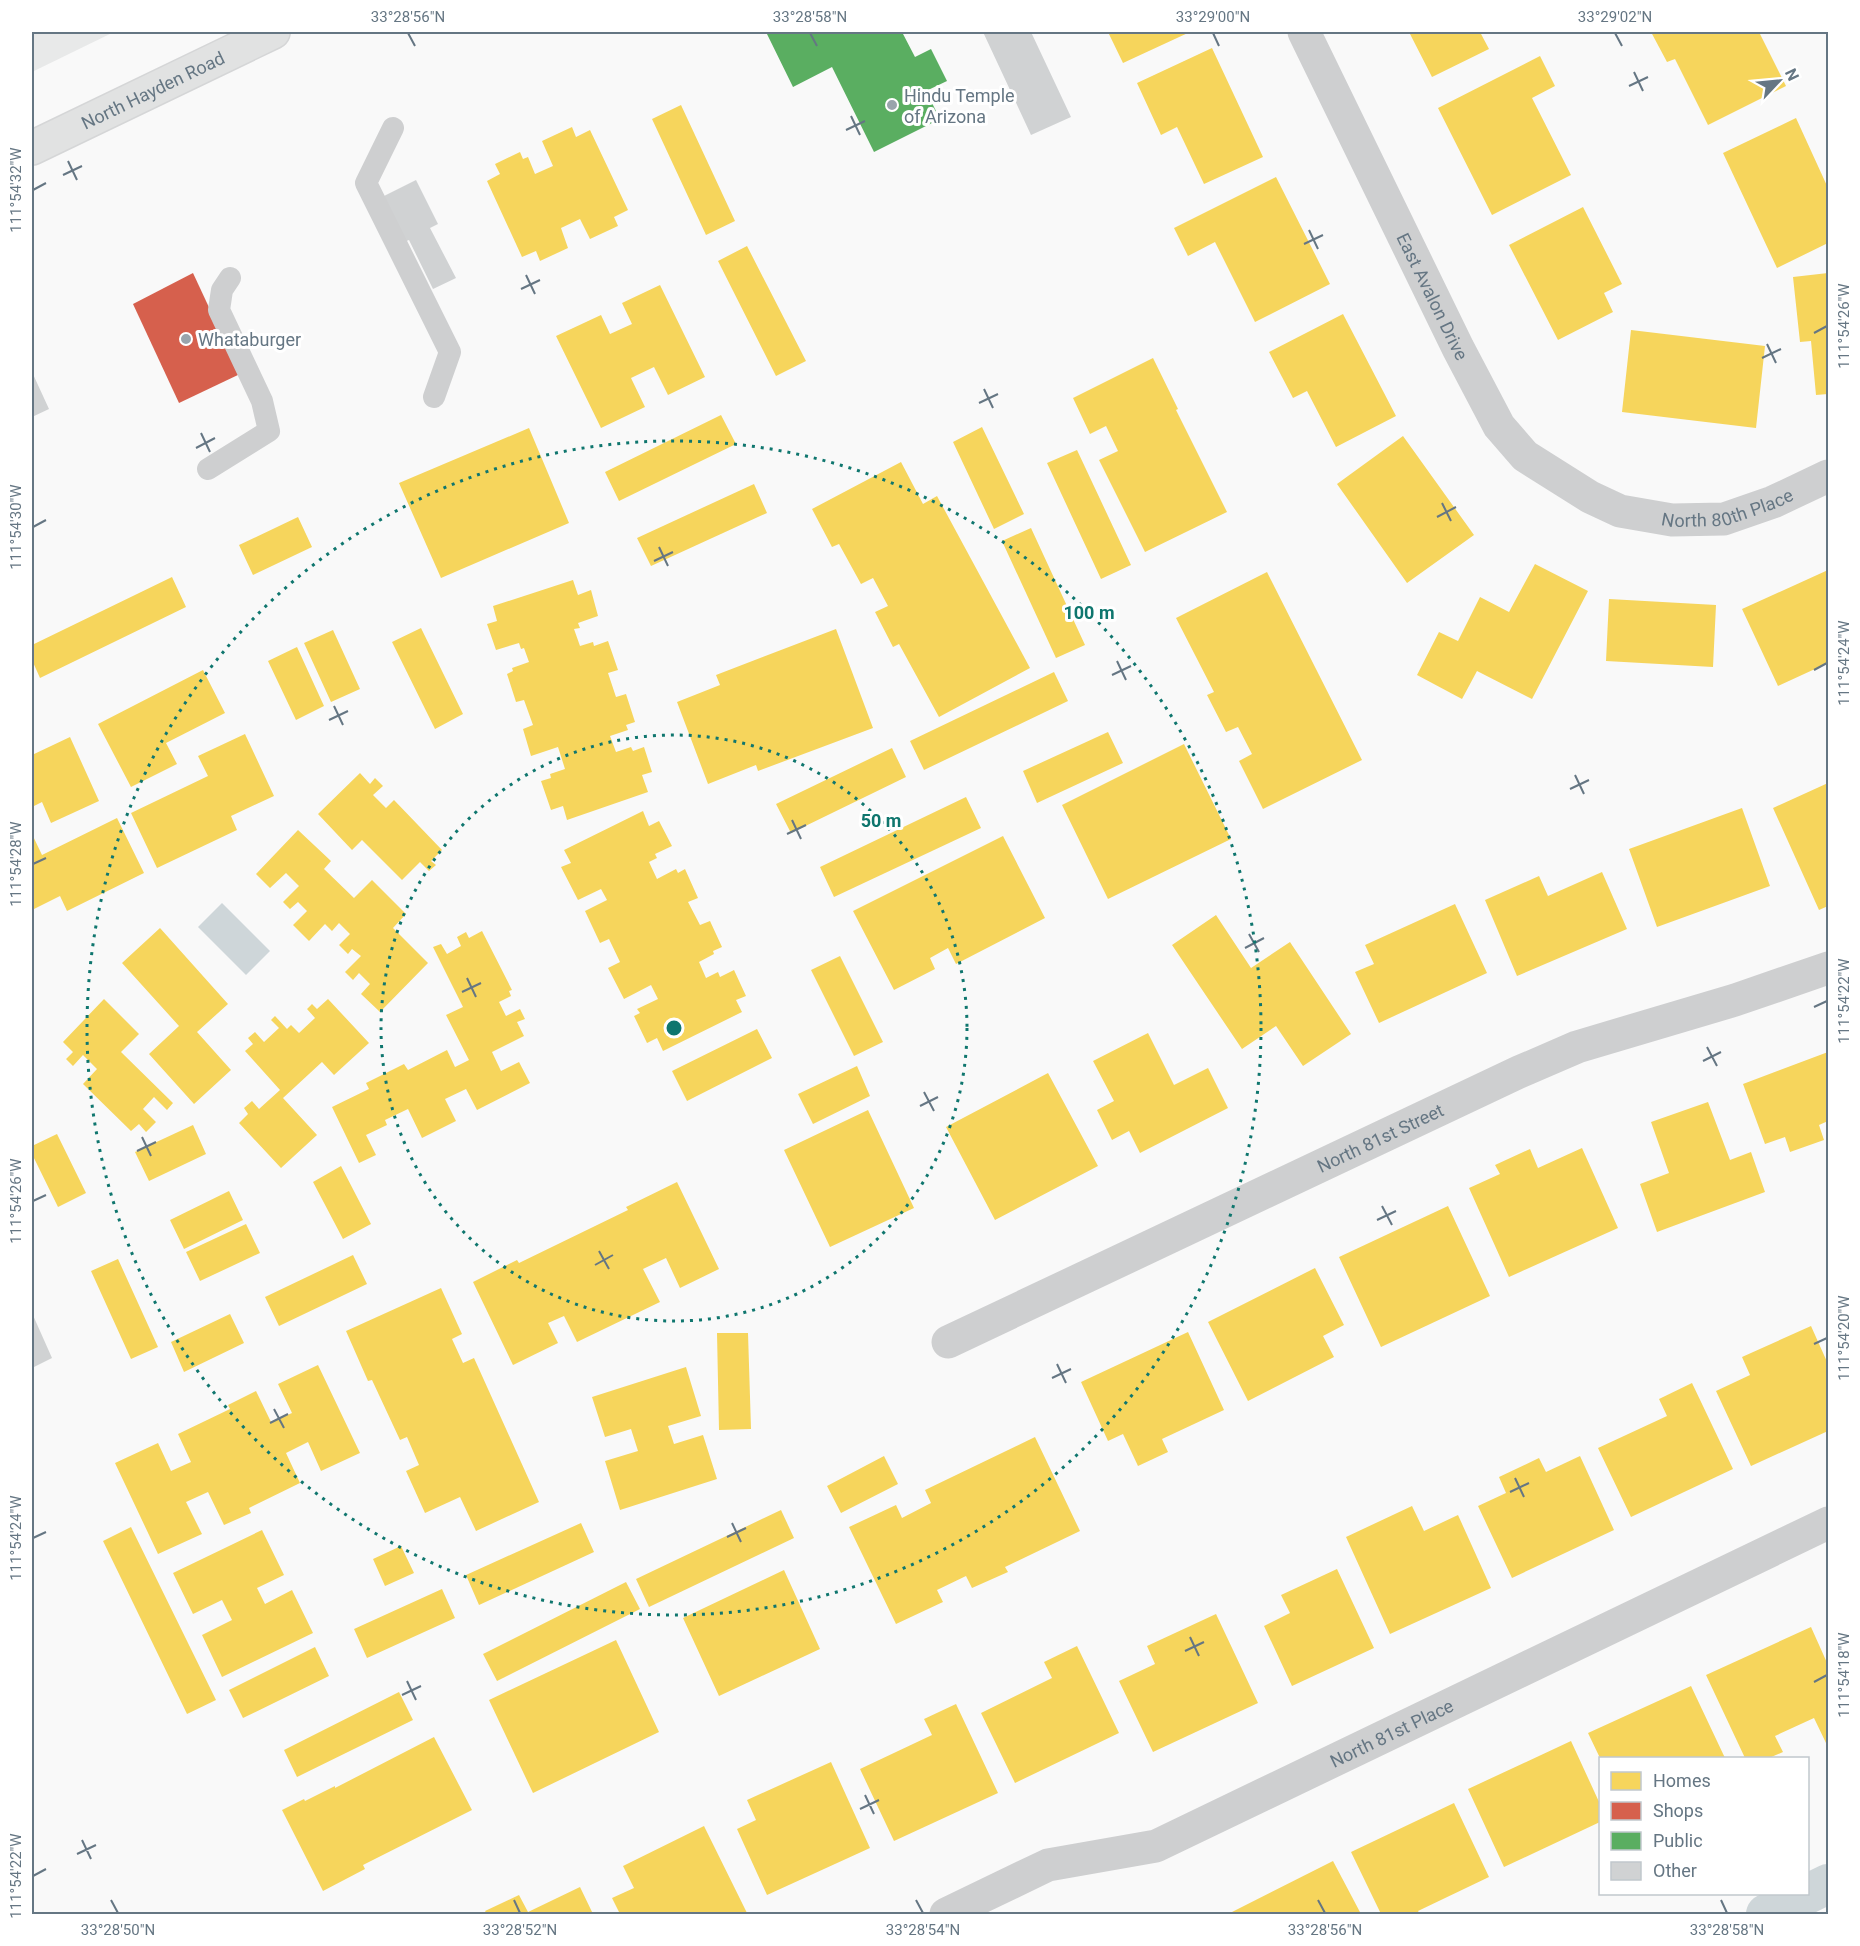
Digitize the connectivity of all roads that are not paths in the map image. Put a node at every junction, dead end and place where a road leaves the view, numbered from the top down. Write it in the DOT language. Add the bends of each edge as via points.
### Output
graph roads {
  1 [pos="273,32"];
  2 [pos="1304,32"];
  3 [pos="393,128"];
  4 [pos="32,148"];
  5 [pos="230,278"];
  6 [pos="434,397"];
  7 [pos="208,469"];
  8 [pos="1828,476"];
  9 [pos="1620,511"];
  10 [pos="1828,968"];
  11 [pos="948,1342"];
  12 [pos="1828,1523"];
  13 [pos="946,1914"];
  1 -- 4 [label="main road, North Hayden Road"];
  2 -- 9 [label="street, East Avalon Drive" via="1499,426 1525,456"];
  3 -- 6 [label="lane" via="366,183 450,352"];
  5 -- 7 [label="lane" via="222,290 219,310 262,401 268,431"];
  8 -- 9 [label="street, North 80th Place" via="1773,502 1724,519 1672,520"];
  10 -- 11 [label="street, North 81st Street" via="1577,1047"];
  12 -- 13 [label="street, North 81st Place" via="1156,1846 1048,1866"];
}
